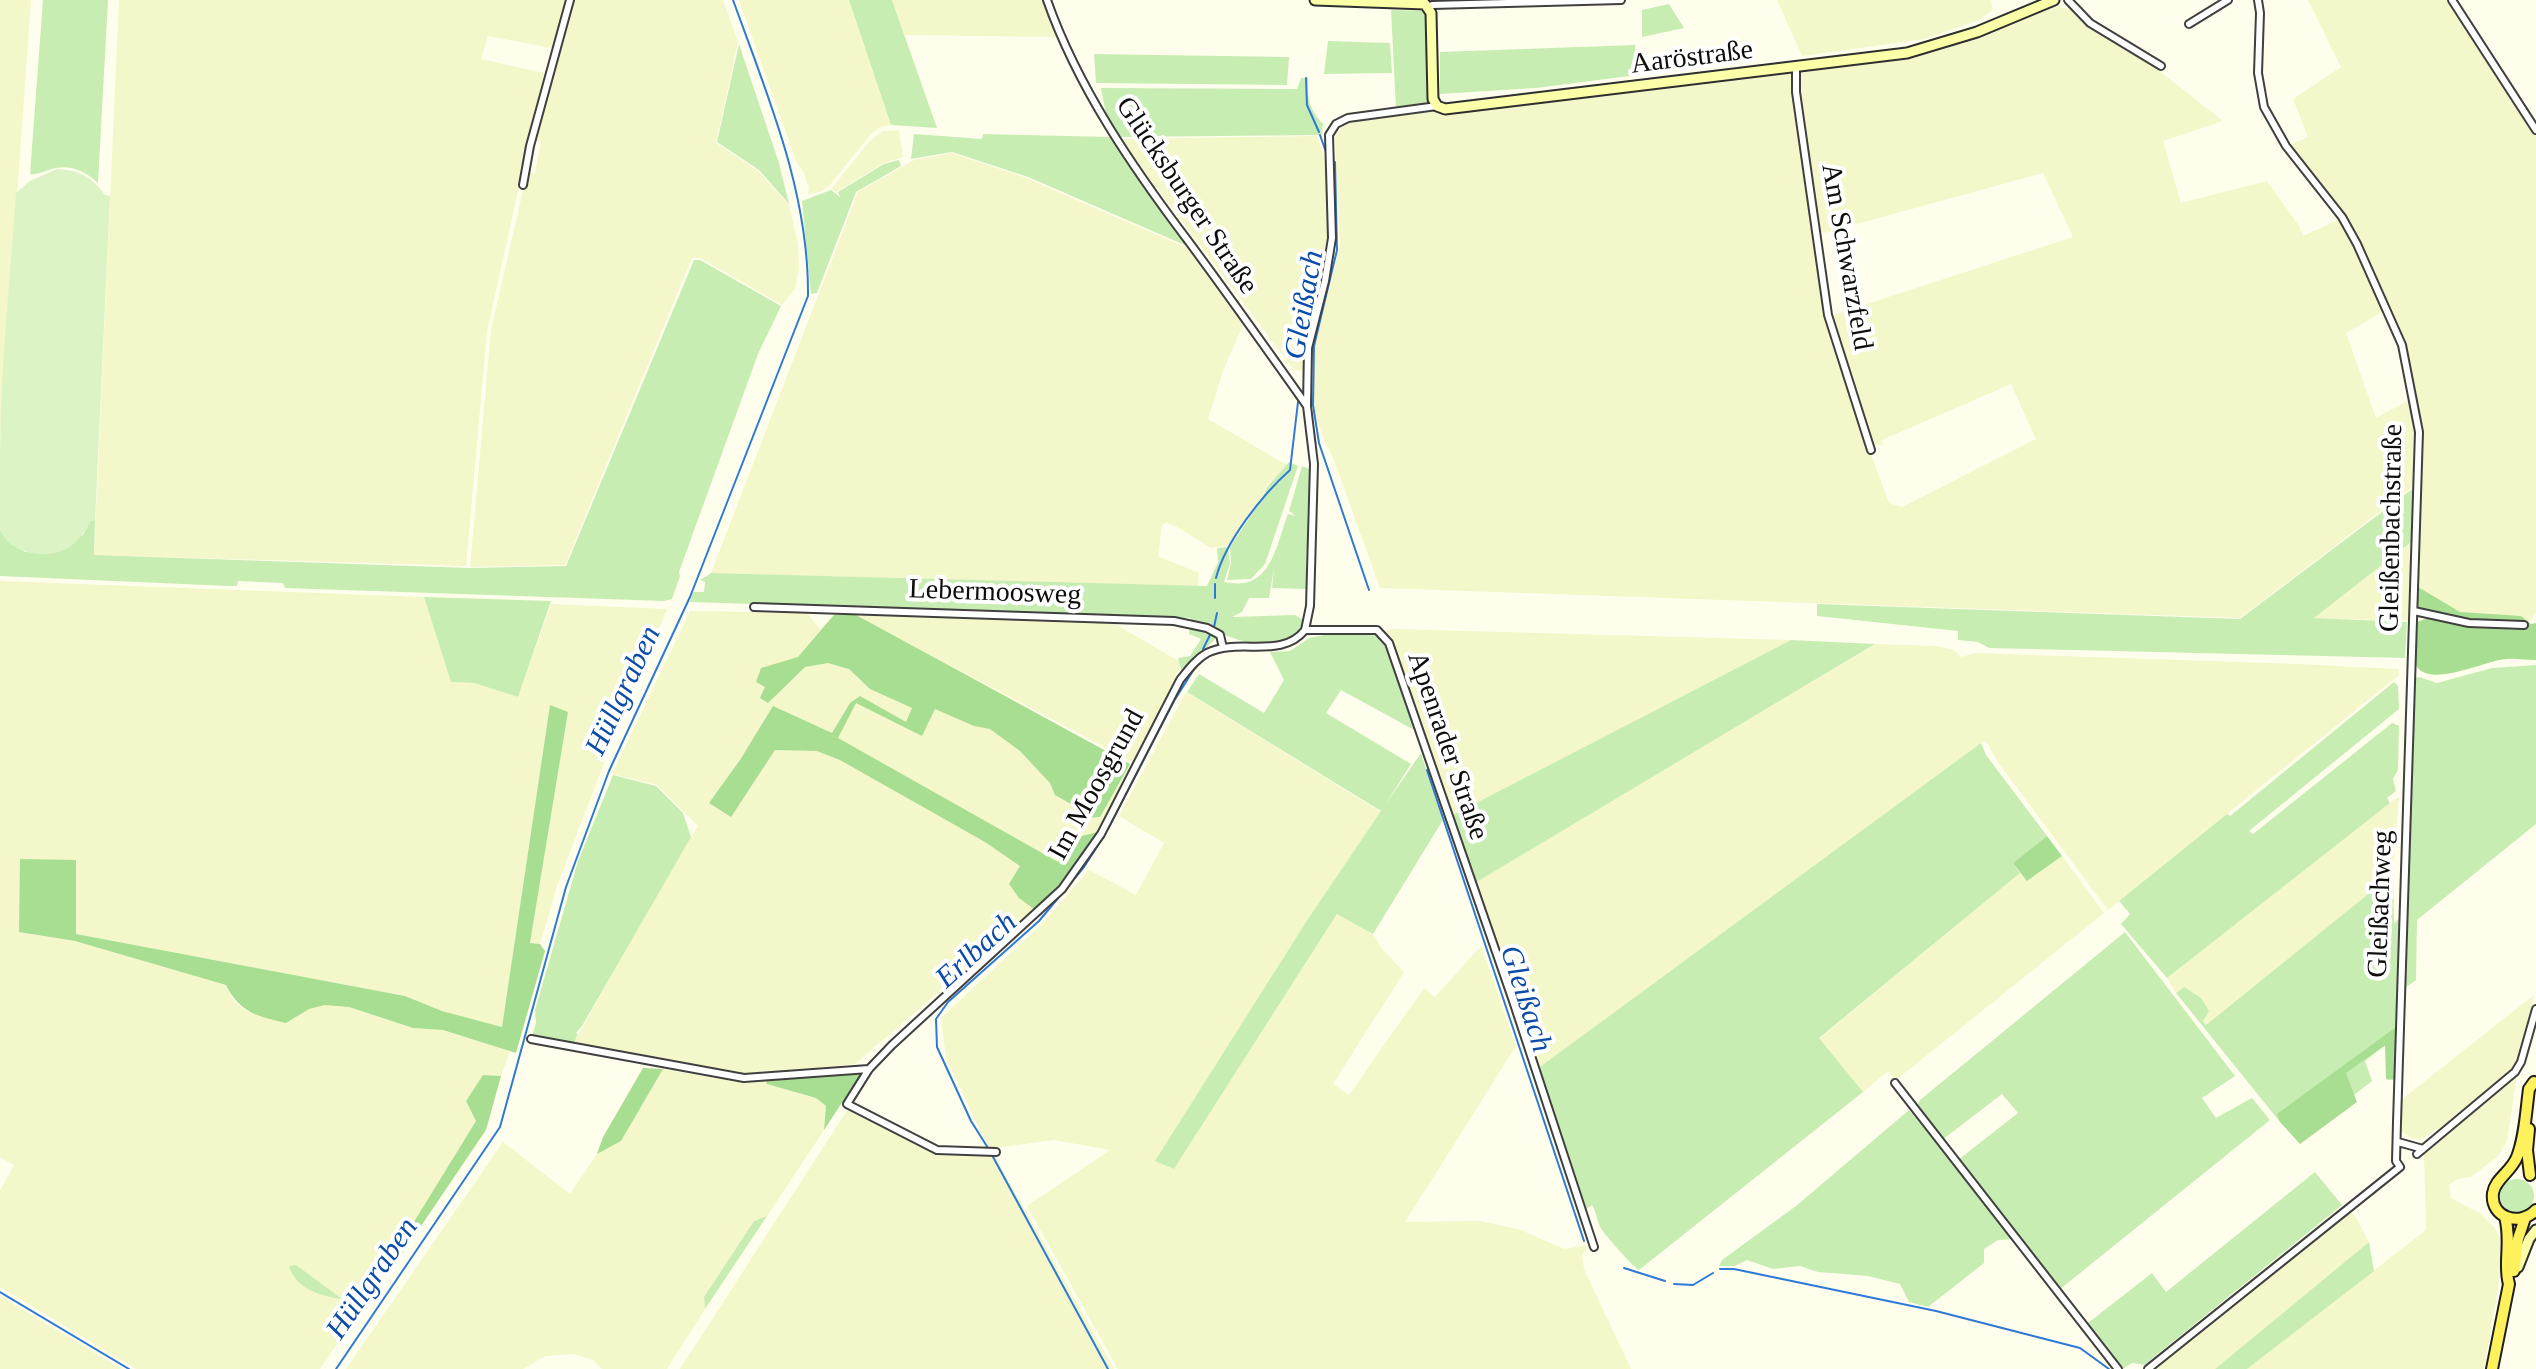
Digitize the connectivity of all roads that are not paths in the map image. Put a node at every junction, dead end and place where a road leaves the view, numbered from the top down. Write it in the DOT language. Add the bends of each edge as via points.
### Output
graph roads {
  1 [pos="570,0"];
  2 [pos="1047,0"];
  3 [pos="1315,0"];
  4 [pos="1340,0"];
  5 [pos="1621,0"];
  6 [pos="2068,0"];
  7 [pos="2228,0"];
  8 [pos="2258,0"];
  9 [pos="2452,0"];
  10 [pos="1531,1"];
  11 [pos="2053,1"];
  12 [pos="1429,7"];
  13 [pos="2189,24"];
  14 [pos="2161,66"];
  15 [pos="1796,67"];
  16 [pos="1437,106"];
  17 [pos="2536,130"];
  18 [pos="523,185"];
  19 [pos="1307,406"];
  20 [pos="1871,450"];
  21 [pos="754,607"];
  22 [pos="2414,611"];
  23 [pos="2524,625"];
  24 [pos="1305,630"];
  25 [pos="1223,648"];
  26 [pos="2411,667"];
  27 [pos="2536,1009"];
  28 [pos="531,1039"];
  29 [pos="869,1069"];
  30 [pos="2536,1070"];
  31 [pos="2534,1082"];
  32 [pos="1895,1083"];
  33 [pos="2398,1142"];
  34 [pos="996,1152"];
  35 [pos="2509,1173"];
  36 [pos="2533,1178"];
  37 [pos="2536,1210"];
  38 [pos="2505,1217"];
  39 [pos="2525,1218"];
  40 [pos="2536,1230"];
  41 [pos="1594,1247"];
  42 [pos="2511,1281"];
  43 [pos="2118,1369"];
  44 [pos="2148,1369"];
  45 [pos="2492,1369"];
  1 -- 18 [label="street"];
  2 -- 19 [label="street, Glücksburger Straße" via="1085,83 1150,192"];
  3 -- 4 [label="street"];
  4 -- 12 [label="street" via="1418,2"];
  5 -- 10 [label="street"];
  6 -- 14 [label="street" via="2090,23"];
  7 -- 13 [label="street"];
  8 -- 22 [label="street, Gleißenbachstraße" via="2258,73 2264,107 2286,146 2349,229 2402,345 2419,432"];
  9 -- 17 [label="street"];
  10 -- 12 [label="street"];
  11 -- 15 [label="street, Aaröstraße" via="1925,49"];
  12 -- 16 [label="street"];
  15 -- 16 [label="street, Aaröstraße"];
  15 -- 20 [label="street, Am Schwarzfeld" via="1828,315"];
  16 -- 19 [label="street, Aaröstraße" via="1344,120 1329,135 1332,238 1308,348"];
  19 -- 24 [label="street" via="1314,464"];
  21 -- 25 [label="street, Lebermoosweg" via="1174,621 1220,635"];
  22 -- 23 [label="street" via="2469,623"];
  22 -- 26 [label="street, Gleißenbachstraße"];
  24 -- 25 [label="street, Im Moosgrund" via="1281,645"];
  24 -- 41 [label="street, Apenrader Straße" via="1377,630 1389,643"];
  25 -- 29 [label="street, Im Moosgrund" via="1196,660 1180,680 1101,834 1062,889"];
  26 -- 33 [label="street, Gleißachweg"];
  27 -- 33 [label="street" via="2515,1072 2420,1151"];
  28 -- 29 [label="street" via="744,1078"];
  29 -- 34 [label="street, Im Moosgrund" via="847,1104 937,1150"];
  30 -- 31 [label="main road"];
  31 -- 35 [label="main road"];
  31 -- 36 [label="main road" via="2527,1150"];
  32 -- 43 [label="street"];
  33 -- 44 [label="street, Gleißachweg" via="2400,1167 2395,1172"];
  35 -- 36 [label="main road"];
  35 -- 38 [label="main road" via="2493,1194"];
  37 -- 39 [label="main road"];
  38 -- 39 [label="main road"];
  38 -- 42 [label="main road"];
  39 -- 42 [label="main road"];
  40 -- 42 [label="street"];
  42 -- 45 [label="main road"];
}
